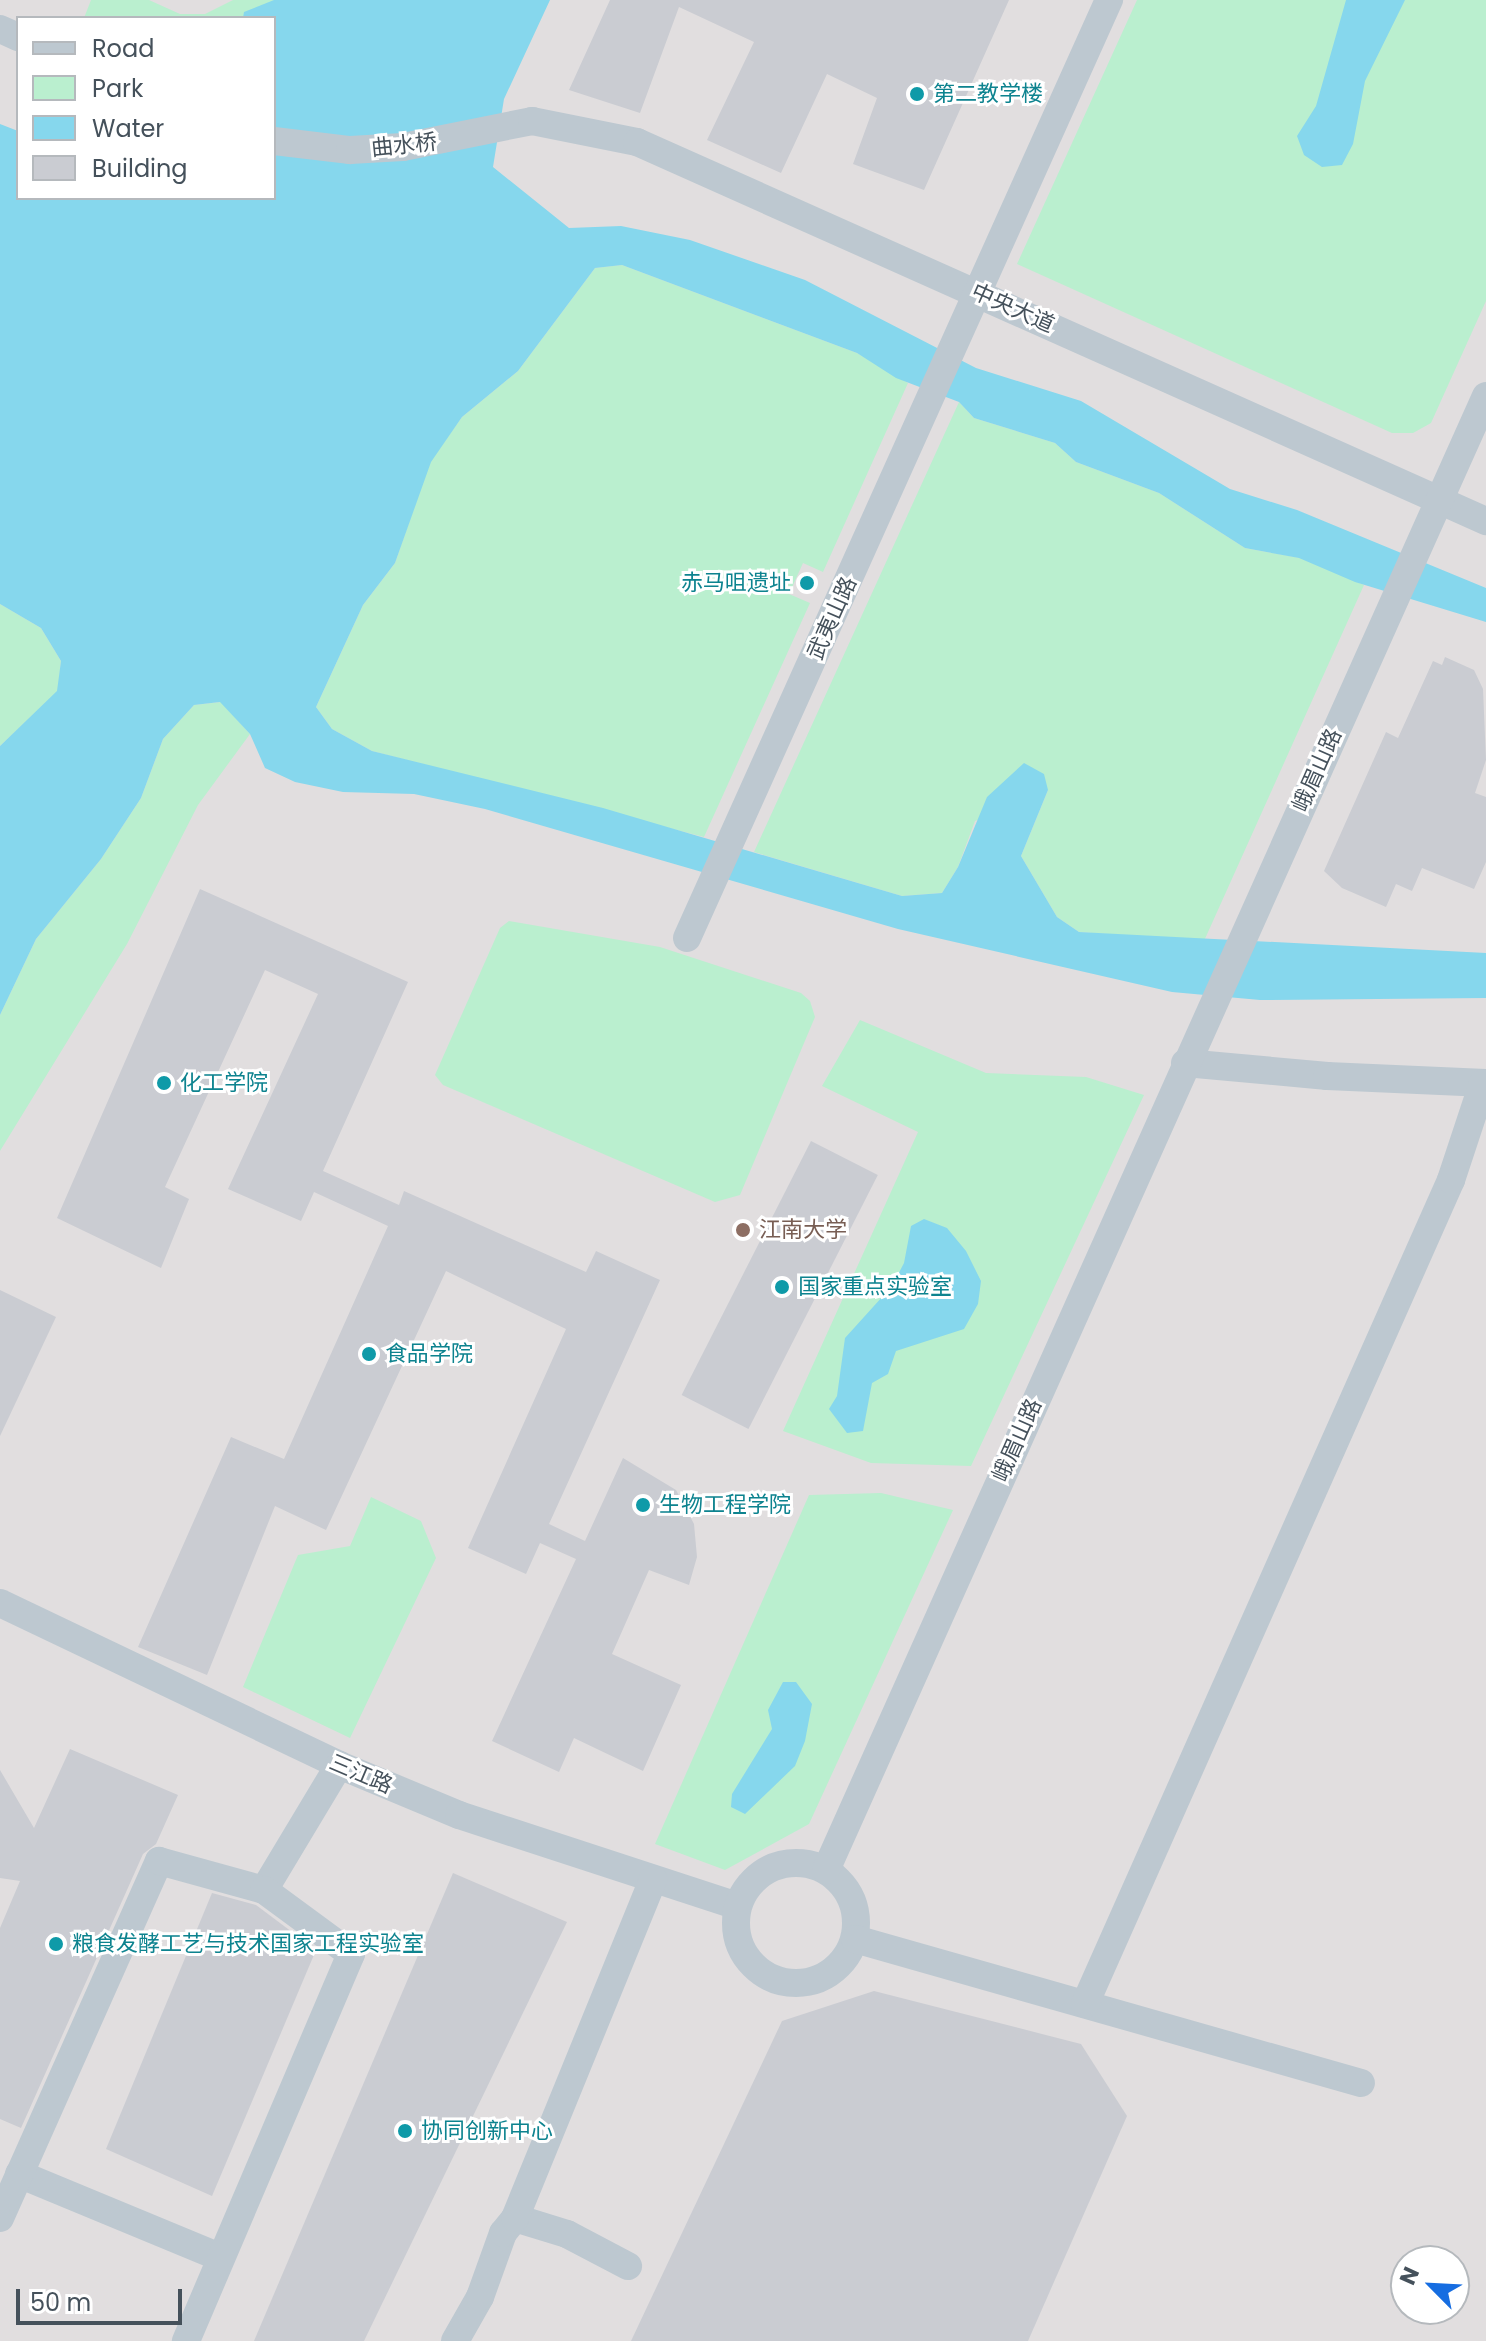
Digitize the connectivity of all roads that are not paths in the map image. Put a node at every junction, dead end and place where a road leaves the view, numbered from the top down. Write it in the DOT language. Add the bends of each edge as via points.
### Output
graph roads {
  1 [pos="1109,0"];
  2 [pos="532,121"];
  3 [pos="276,141"];
  4 [pos="979,293"];
  5 [pos="1486,396"];
  6 [pos="1440,499"];
  7 [pos="1486,521"];
  8 [pos="687,938"];
  9 [pos="1185,1063"];
  10 [pos="1484,1083"];
  11 [pos="0,1603"];
  12 [pos="339,1765"];
  13 [pos="826,1870"];
  14 [pos="653,1879"];
  15 [pos="264,1890"];
  16 [pos="737,1906"];
  17 [pos="855,1939"];
  18 [pos="1085,2004"];
  19 [pos="1361,2083"];
  20 [pos="19,2174"];
  21 [pos="0,2218"];
  22 [pos="515,2218"];
  23 [pos="219,2257"];
  24 [pos="628,2266"];
  25 [pos="186,2341"];
  26 [pos="455,2341"];
  1 -- 4 [label="street"];
  2 -- 3 [label="street, 曲水桥" via="403,147 350,150"];
  2 -- 4 [label="street, 中央大道" via="637,142"];
  4 -- 6 [label="street, 中央大道"];
  4 -- 8 [label="street, 武夷山路"];
  5 -- 6 [label="street"];
  6 -- 7 [label="street, 中央大道"];
  6 -- 9 [label="street, 峨眉山路"];
  9 -- 10 [label="street"];
  9 -- 13 [label="street, 峨眉山路"];
  10 -- 18 [label="street" via="1451,1180"];
  11 -- 12 [label="street, 三江路"];
  12 -- 14 [label="street, 三江路" via="459,1815"];
  12 -- 15 [label="street"];
  13 -- 16 [label="street" via="800,1862 773,1867 750,1882"];
  13 -- 17 [label="street" via="845,1887 855,1912"];
  14 -- 16 [label="street, 三江路"];
  14 -- 22 [label="street"];
  15 -- 20 [label="street" via="159,1861"];
  15 -- 23 [label="street" via="351,1954"];
  16 -- 17 [label="street" via="739,1944 748,1961 780,1982 817,1980 847,1956"];
  17 -- 18 [label="street"];
  18 -- 19 [label="street"];
  20 -- 21 [label="street"];
  20 -- 23 [label="street"];
  22 -- 24 [label="street" via="567,2234"];
  22 -- 26 [label="street" via="503,2233 480,2297"];
  23 -- 25 [label="street"];
}
